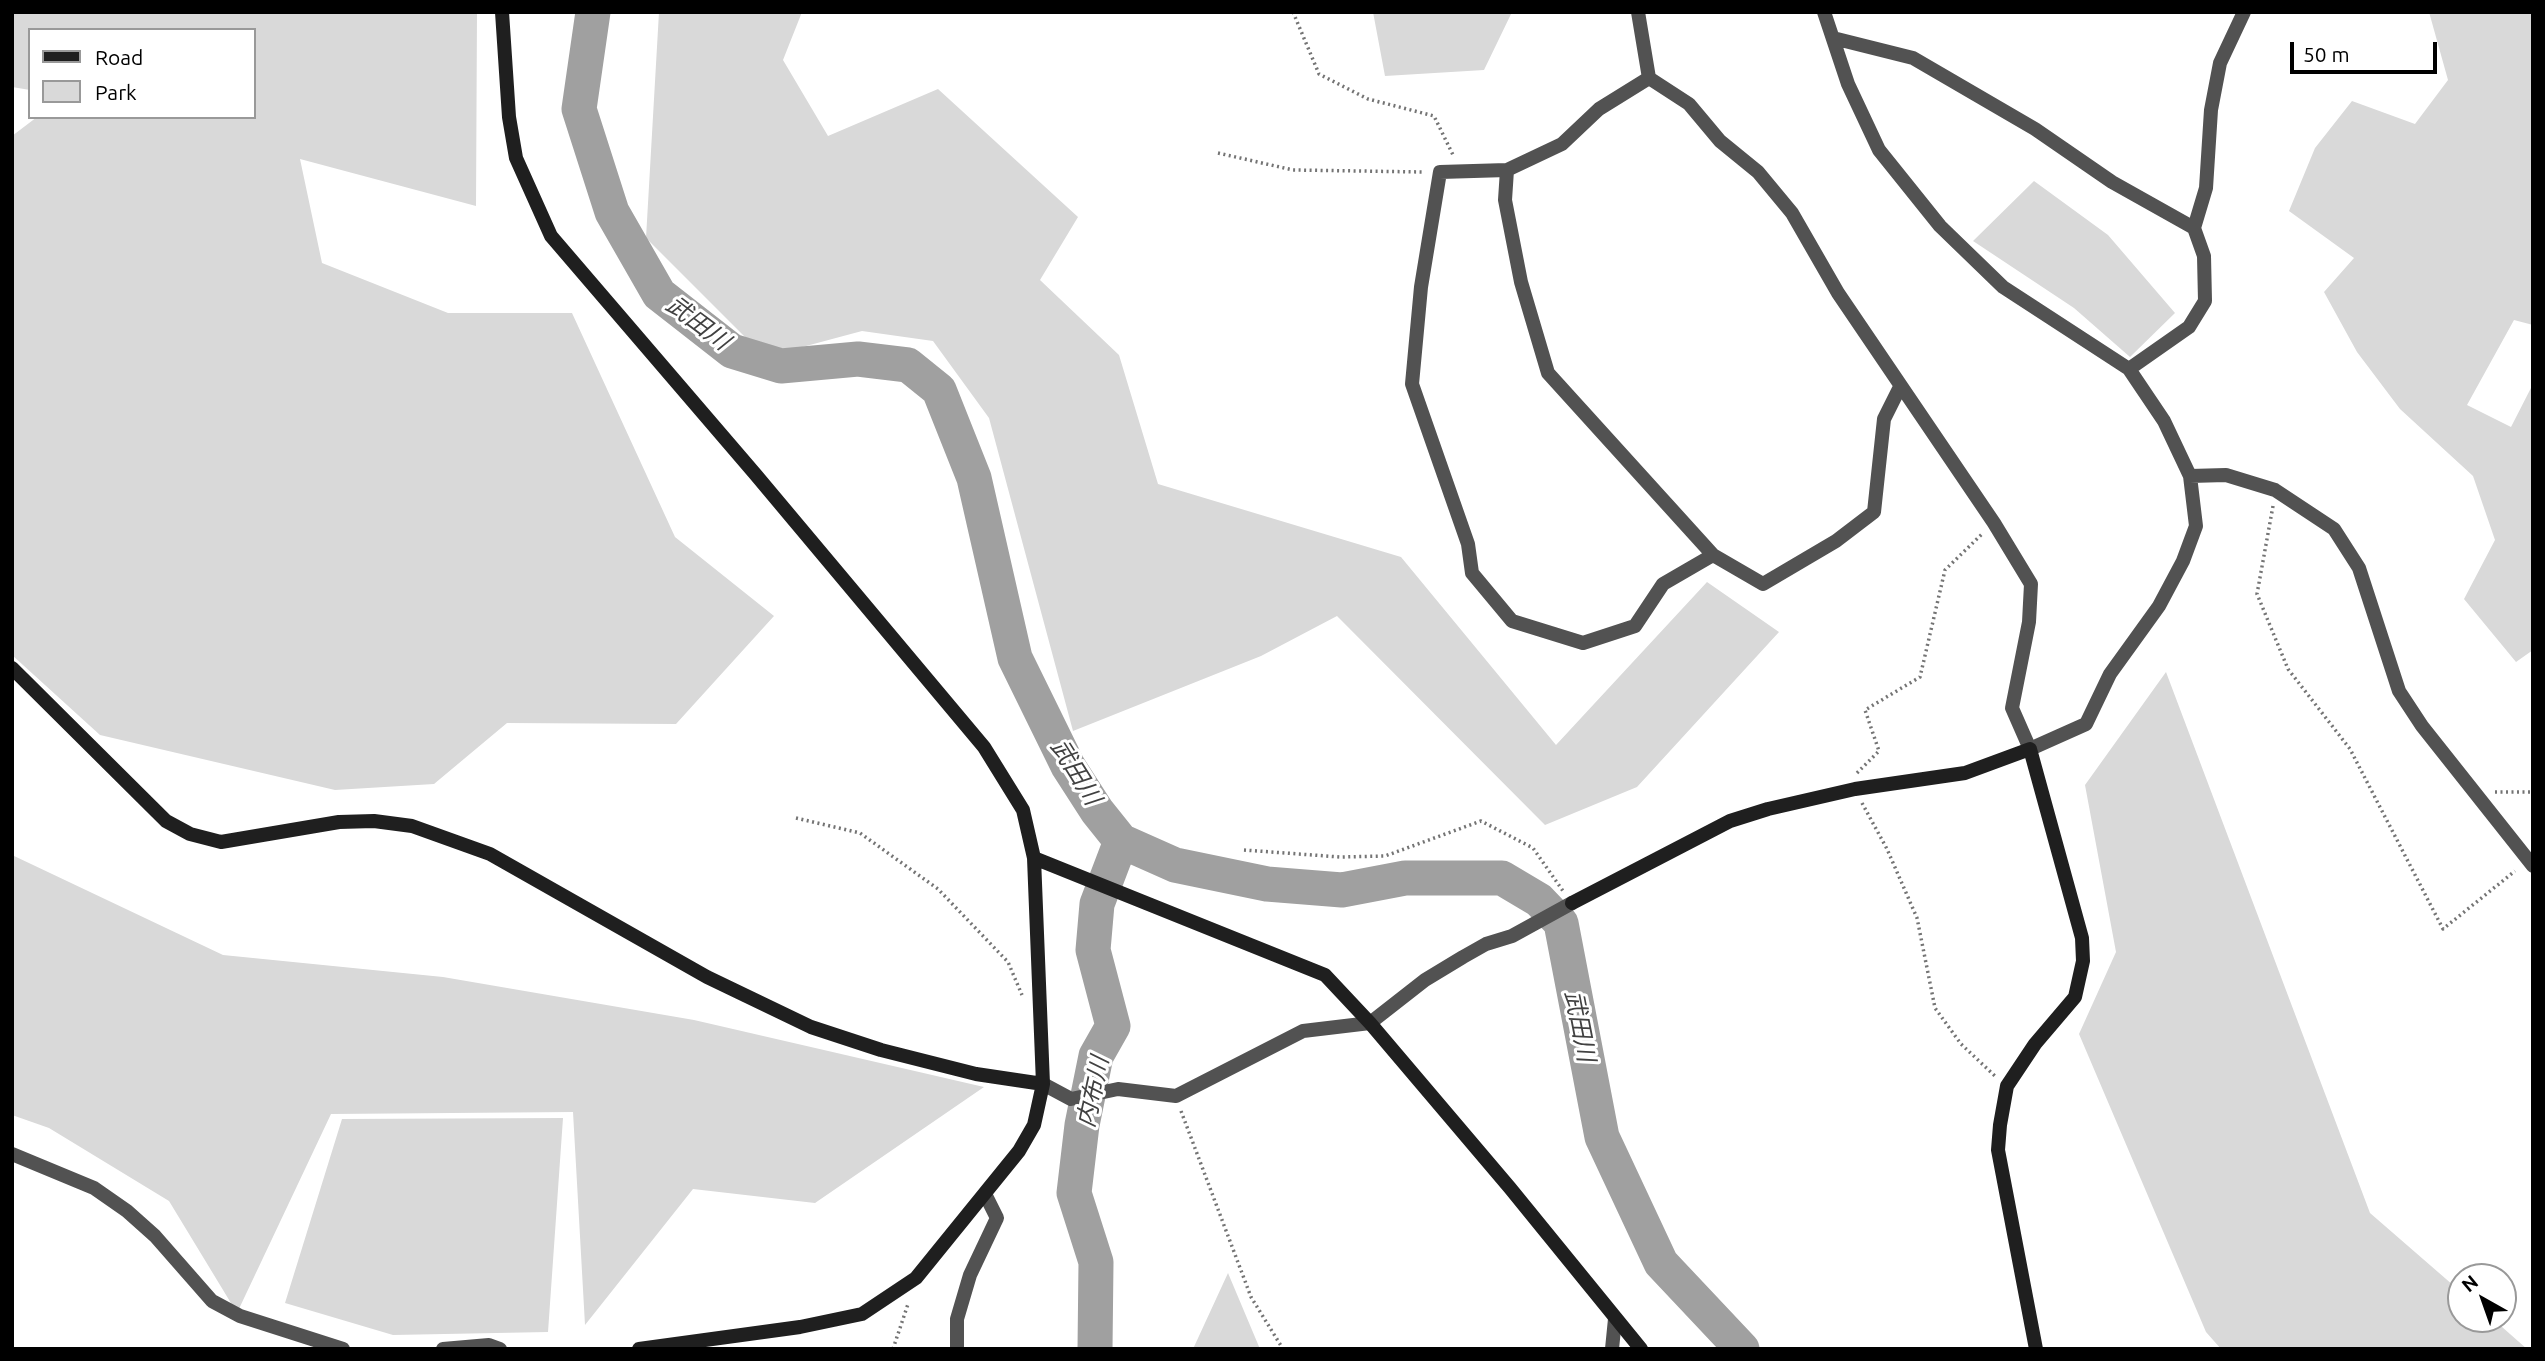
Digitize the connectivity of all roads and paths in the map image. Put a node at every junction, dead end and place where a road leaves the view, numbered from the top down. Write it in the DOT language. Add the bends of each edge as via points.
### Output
graph roads {
  1 [pos="502,12"];
  2 [pos="1293,12"];
  3 [pos="1638,12"];
  4 [pos="1824,12"];
  5 [pos="2244,12"];
  6 [pos="1833,38"];
  7 [pos="1649,78"];
  8 [pos="1218,153"];
  9 [pos="1507,170"];
  10 [pos="1440,172"];
  11 [pos="1461,172"];
  12 [pos="2194,228"];
  13 [pos="2129,369"];
  14 [pos="1900,387"];
  15 [pos="2190,476"];
  16 [pos="2275,490"];
  17 [pos="1994,523"];
  18 [pos="1713,555"];
  19 [pos="12,668"];
  20 [pos="2030,748"];
  21 [pos="1855,789"];
  22 [pos="2475,792"];
  23 [pos="2533,792"];
  24 [pos="796,818"];
  25 [pos="1244,850"];
  26 [pos="1034,858"];
  27 [pos="2531,863"];
  28 [pos="1572,903"];
  29 [pos="1024,1000"];
  30 [pos="1370,1023"];
  31 [pos="1043,1084"];
  32 [pos="2007,1086"];
  33 [pos="1176,1096"];
  34 [pos="12,1154"];
  35 [pos="985,1194"];
  36 [pos="916,1278"];
  37 [pos="1615,1319"];
  38 [pos="343,1349"];
  39 [pos="443,1349"];
  40 [pos="500,1349"];
  41 [pos="639,1349"];
  42 [pos="893,1349"];
  43 [pos="957,1349"];
  44 [pos="1283,1349"];
  45 [pos="1612,1349"];
  46 [pos="1641,1349"];
  47 [pos="2036,1349"];
  1 -- 26 [label="street" via="516,158 551,236 984,747 1023,810"];
  2 -- 11 [label="path" via="1319,74 1368,99 1434,116"];
  3 -- 7 [label="street"];
  4 -- 6 [label="street"];
  5 -- 12 [label="street" via="2220,63 2211,110 2206,188"];
  6 -- 12 [label="street" via="1913,58"];
  6 -- 13 [label="street" via="1848,85 1879,150 1940,226 2003,287"];
  7 -- 9 [label="street" via="1599,109 1562,144"];
  7 -- 14 [label="street" via="1689,104 1792,213"];
  8 -- 10 [label="path" via="1293,170"];
  9 -- 11 [label="street"];
  9 -- 18 [label="street" via="1505,200 1519,271 1548,373"];
  10 -- 11 [label="street"];
  10 -- 18 [label="street" via="1421,287 1412,384 1468,544 1472,573 1512,621 1583,643 1635,626 1663,584"];
  12 -- 13 [label="street" via="2204,256 2205,301 2189,327"];
  13 -- 15 [label="street" via="2164,421"];
  14 -- 17 [label="street"];
  14 -- 18 [label="street" via="1884,419 1874,512 1836,541 1763,584"];
  15 -- 16 [label="street" via="2226,475"];
  15 -- 20 [label="street" via="2196,526 2160,606 2110,674 2086,724"];
  16 -- 22 [label="street" via="2334,529 2351,552 2399,691"];
  16 -- 27 [label="path" via="2257,594 2288,669 2350,749 2443,929"];
  17 -- 20 [label="street" via="2031,584 2029,622 2012,708"];
  17 -- 21 [label="path" via="1945,570 1920,677 1865,710 1879,751 1850,779"];
  19 -- 31 [label="street" via="166,821 190,834 221,842 339,822 412,826 490,854 707,977 811,1027 962,1071"];
  20 -- 21 [label="street" via="1965,773"];
  20 -- 32 [label="street" via="2082,938 2083,961 2075,997"];
  21 -- 28 [label="street" via="1730,821"];
  21 -- 32 [label="path" via="1888,849 1917,918 1935,1008 1961,1044"];
  22 -- 23 [label="path"];
  22 -- 27 [label="street"];
  24 -- 29 [label="path" via="860,833 938,889 1008,962"];
  25 -- 28 [label="path" via="1385,856 1481,821 1533,848"];
  26 -- 30 [label="street" via="1325,975"];
  26 -- 31 [label="street"];
  28 -- 30 [label="street" via="1512,936 1486,944 1425,980"];
  30 -- 33 [label="street" via="1303,1031"];
  30 -- 37 [label="street"];
  31 -- 33 [label="street" via="1070,1098 1118,1089"];
  31 -- 35 [label="street" via="1034,1125"];
  32 -- 47 [label="street" via="1998,1150"];
  33 -- 44 [label="path" via="1251,1297"];
  34 -- 38 [label="street" via="94,1188 127,1211 212,1301 240,1316"];
  35 -- 36 [label="street"];
  35 -- 43 [label="street" via="997,1218 970,1275 957,1319"];
  36 -- 41 [label="street" via="862,1314"];
  36 -- 42 [label="path"];
  37 -- 45 [label="street"];
  37 -- 46 [label="street"];
  39 -- 40 [label="street" via="489,1345"];
}
